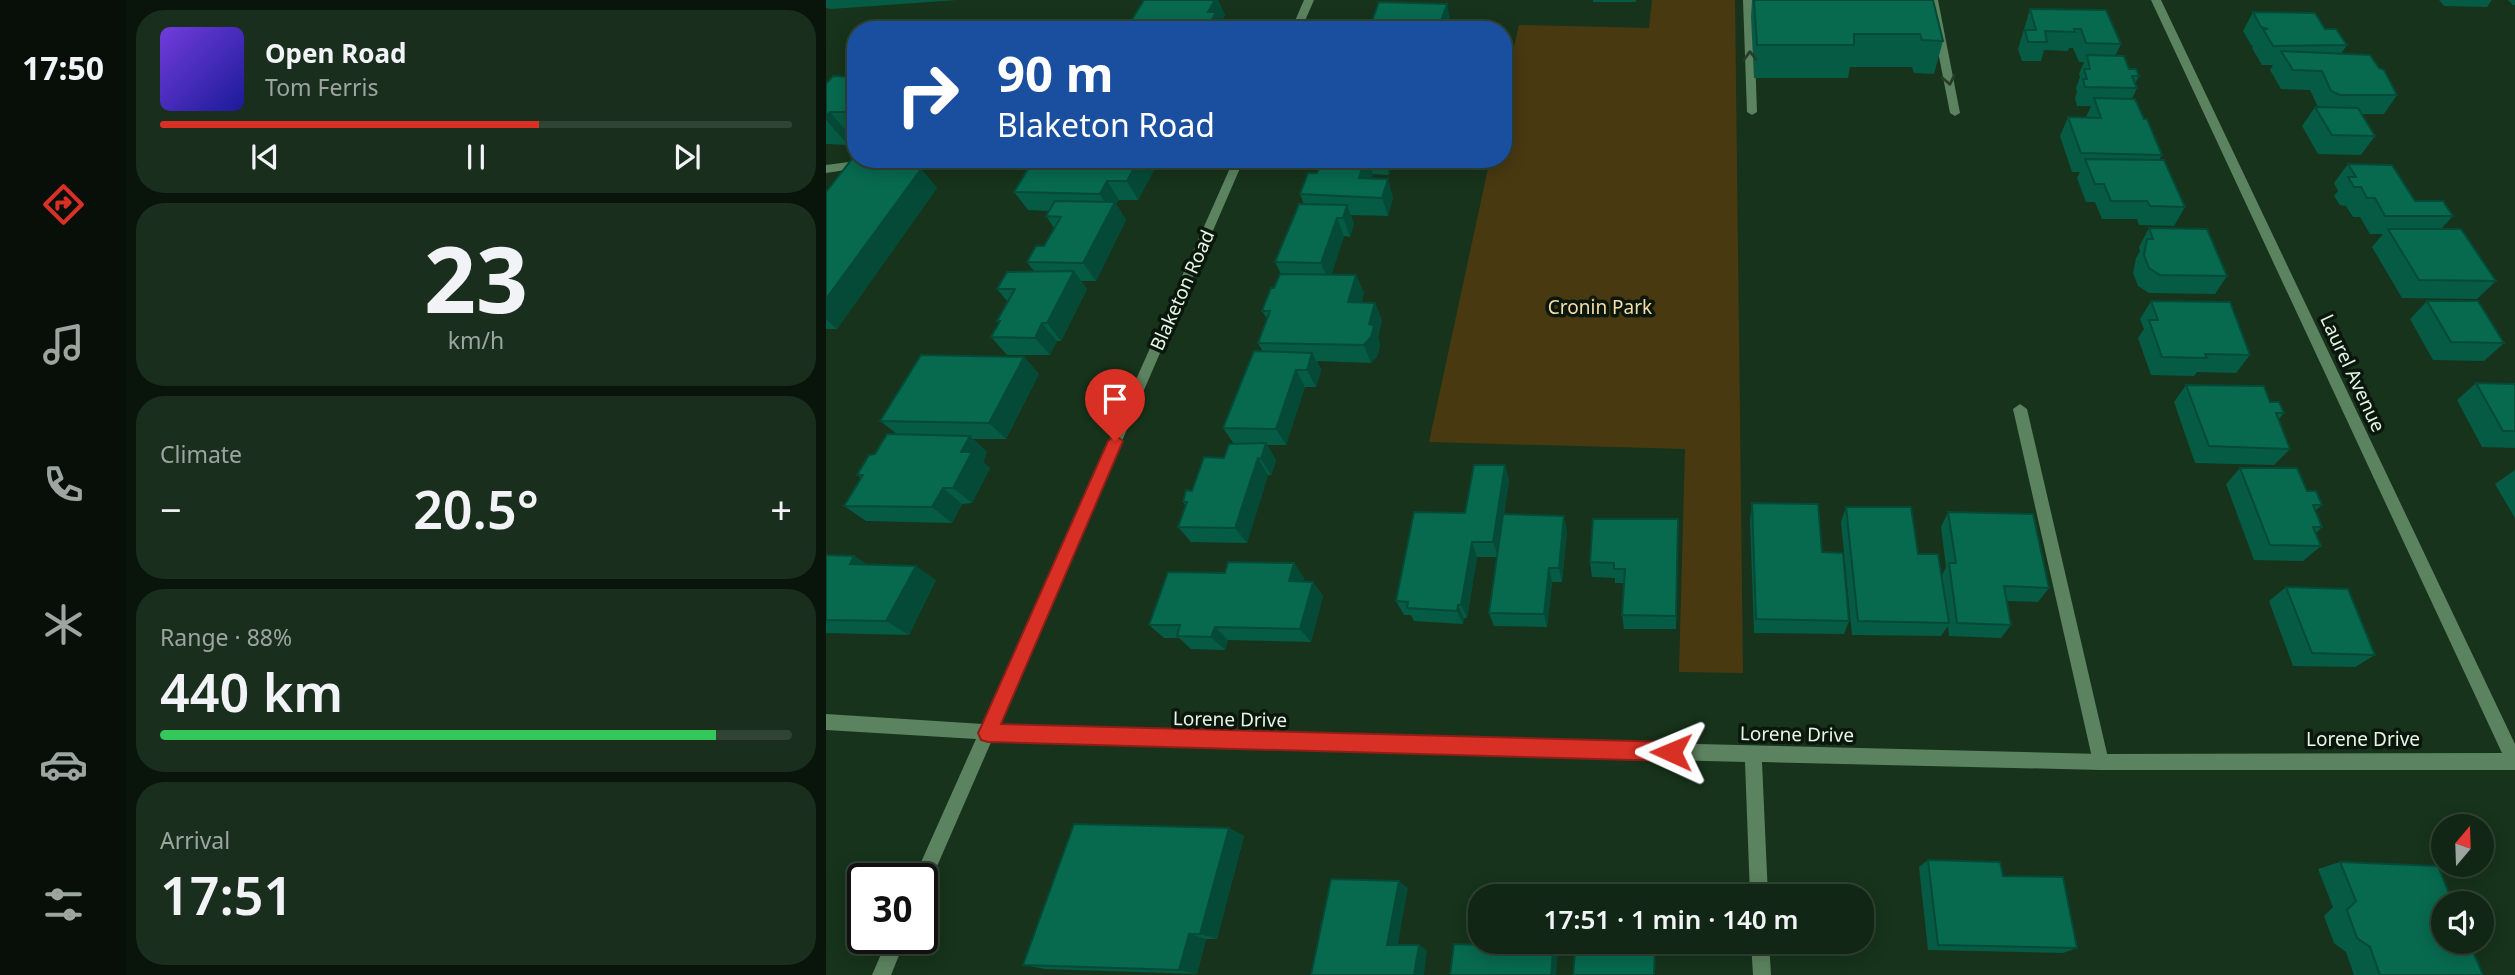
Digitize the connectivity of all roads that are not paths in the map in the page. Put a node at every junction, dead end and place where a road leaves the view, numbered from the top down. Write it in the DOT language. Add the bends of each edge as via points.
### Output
graph roads {
  1 [pos="1309,0"];
  2 [pos="1748,0"];
  3 [pos="1933,0"];
  4 [pos="2156,0"];
  5 [pos="1300,21"];
  6 [pos="1752,111"];
  7 [pos="1955,113"];
  8 [pos="847,166"];
  9 [pos="1235,168"];
  10 [pos="826,169"];
  11 [pos="2020,410"];
  12 [pos="826,722"];
  13 [pos="988,733"];
  14 [pos="1753,754"];
  15 [pos="2515,761"];
  16 [pos="2101,762"];
  17 [pos="930,863"];
  18 [pos="1758,884"];
  19 [pos="890,954"];
  20 [pos="1761,954"];
  21 [pos="881,975"];
  22 [pos="1762,975"];
  1 -- 5 [label="street"];
  6 -- 2 [label="street, one-way"];
  3 -- 7 [label="street, one-way"];
  4 -- 15 [label="street, Laurel Avenue"];
  8 -- 10 [label="street"];
  9 -- 13 [label="street, Blaketon Road"];
  11 -- 16 [label="street"];
  12 -- 13 [label="street, Lorene Drive"];
  13 -- 14 [label="street, Lorene Drive"];
  13 -- 17 [label="street, Blaketon Road"];
  14 -- 16 [label="street, Lorene Drive"];
  14 -- 18 [label="street"];
  15 -- 16 [label="street, Lorene Drive"];
  19 -- 21 [label="street"];
  20 -- 22 [label="street"];
}
